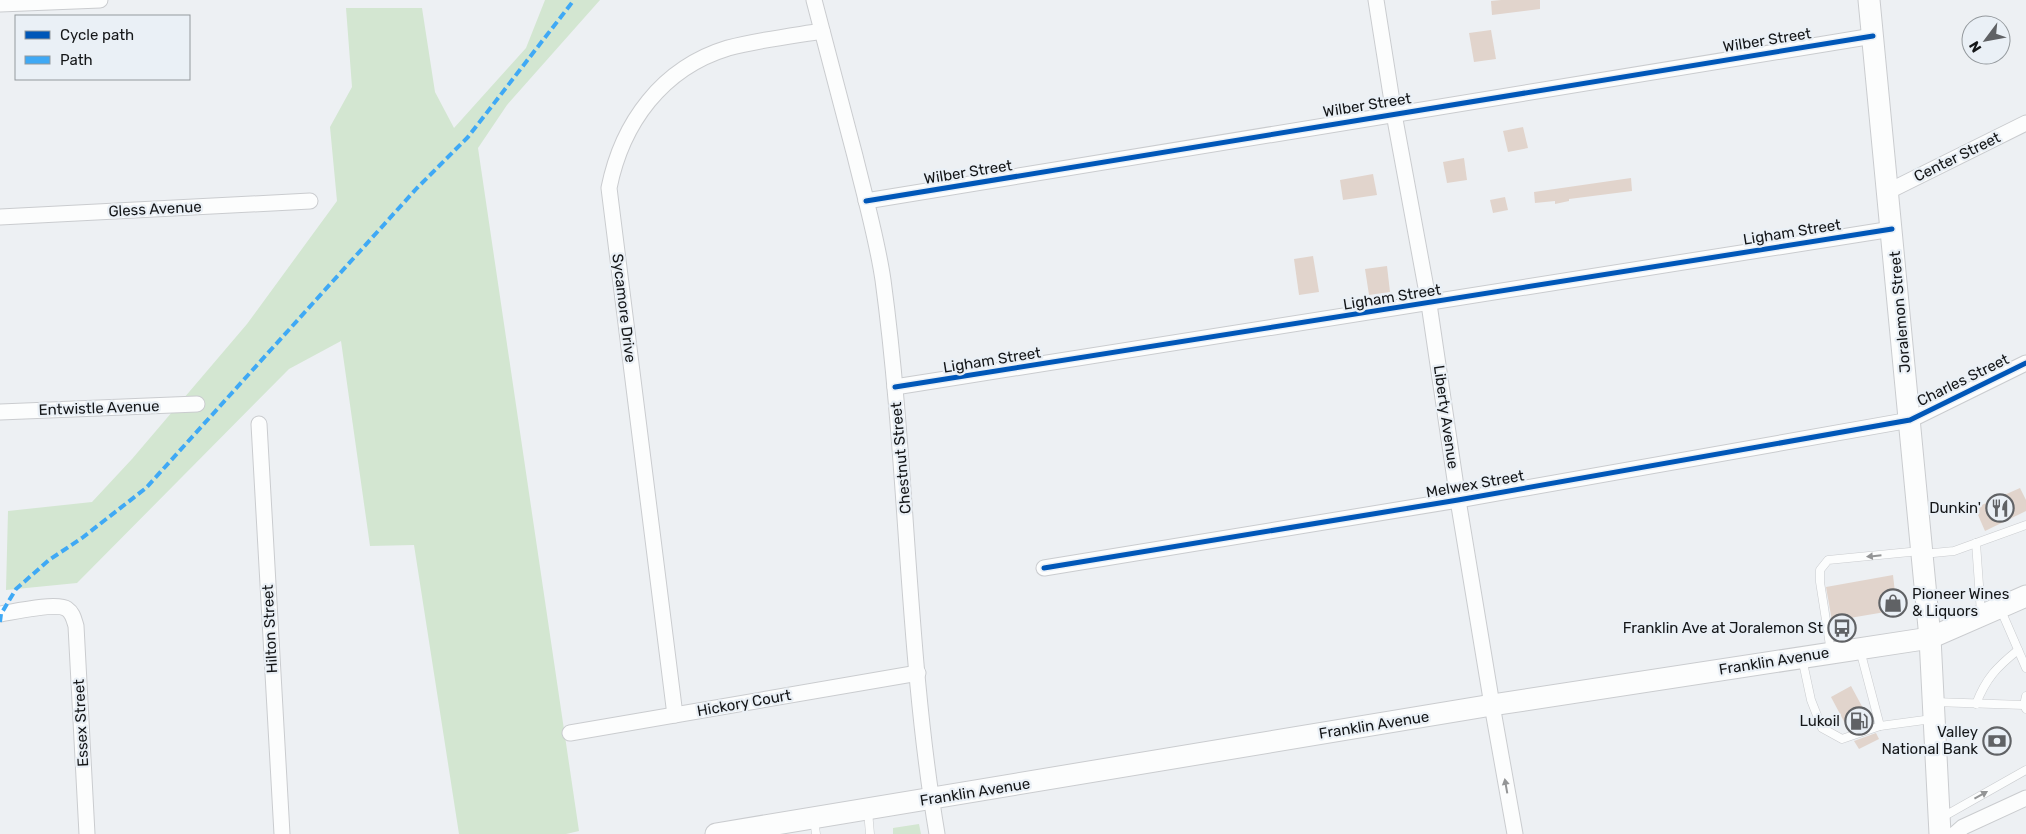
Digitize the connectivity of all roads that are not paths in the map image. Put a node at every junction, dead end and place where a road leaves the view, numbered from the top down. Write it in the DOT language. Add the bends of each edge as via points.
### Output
graph roads {
  1 [pos="100,0"];
  2 [pos="814,0"];
  3 [pos="1376,0"];
  4 [pos="1869,0"];
  5 [pos="0,4"];
  6 [pos="822,31"];
  7 [pos="1873,36"];
  8 [pos="1394,114"];
  9 [pos="2026,124"];
  10 [pos="1888,191"];
  11 [pos="310,201"];
  12 [pos="866,201"];
  13 [pos="0,216"];
  14 [pos="1892,229"];
  15 [pos="1429,304"];
  16 [pos="2026,363"];
  17 [pos="895,387"];
  18 [pos="197,404"];
  19 [pos="0,412"];
  20 [pos="1910,420"];
  21 [pos="259,424"];
  22 [pos="1458,500"];
  23 [pos="2026,525"];
  24 [pos="1976,543"];
  25 [pos="1922,552"];
  26 [pos="1044,568"];
  27 [pos="2026,596"];
  28 [pos="1990,612"];
  29 [pos="0,614"];
  30 [pos="1930,638"];
  31 [pos="1859,648"];
  32 [pos="2018,650"];
  33 [pos="1831,652"];
  34 [pos="1802,656"];
  35 [pos="2026,668"];
  36 [pos="918,673"];
  37 [pos="2026,696"];
  38 [pos="1976,704"];
  39 [pos="1492,705"];
  40 [pos="2025,707"];
  41 [pos="1934,711"];
  42 [pos="675,715"];
  43 [pos="1880,726"];
  44 [pos="570,733"];
  45 [pos="2026,770"];
  46 [pos="2026,798"];
  47 [pos="931,799"];
  48 [pos="867,809"];
  49 [pos="815,826"];
  50 [pos="1940,826"];
  51 [pos="745,832"];
  52 [pos="87,834"];
  53 [pos="282,834"];
  54 [pos="716,834"];
  55 [pos="870,834"];
  56 [pos="937,834"];
  57 [pos="1515,834"];
  58 [pos="1955,834"];
  1 -- 5 [label="street"];
  2 -- 6 [label="street, Chestnut Street"];
  3 -- 8 [label="street, Liberty Avenue"];
  4 -- 7 [label="main road, Joralemon Street"];
  6 -- 12 [label="street, Chestnut Street"];
  6 -- 42 [label="street, Sycamore Drive" via="729,48 698,61 668,81 644,107 625,137 609,188"];
  7 -- 8 [label="street, Wilber Street"];
  7 -- 10 [label="main road, Joralemon Street"];
  8 -- 12 [label="street, Wilber Street"];
  8 -- 15 [label="street, Liberty Avenue"];
  9 -- 10 [label="street, Center Street"];
  10 -- 14 [label="main road, Joralemon Street"];
  11 -- 13 [label="street, Gless Avenue"];
  12 -- 17 [label="street, Chestnut Street" via="882,278"];
  14 -- 15 [label="street, Ligham Street"];
  14 -- 20 [label="main road, Joralemon Street"];
  15 -- 17 [label="street, Ligham Street"];
  15 -- 22 [label="street, Liberty Avenue"];
  16 -- 20 [label="street, Charles Street"];
  17 -- 36 [label="street, Chestnut Street"];
  18 -- 19 [label="street, Entwistle Avenue"];
  20 -- 22 [label="street, Melwex Street"];
  20 -- 25 [label="main road, Joralemon Street"];
  21 -- 53 [label="street, Hilton Street"];
  22 -- 26 [label="street, Melwex Street"];
  22 -- 39 [label="street, Liberty Avenue"];
  23 -- 24 [label="lane"];
  24 -- 25 [label="lane" via="1954,551"];
  24 -- 28 [label="lane"];
  25 -- 30 [label="main road, Joralemon Street"];
  25 -- 33 [label="lane, one-way" via="1828,560 1820,570 1820,582"];
  27 -- 28 [label="main road, Franklin Avenue"];
  28 -- 30 [label="main road, Franklin Avenue"];
  28 -- 32 [label="lane"];
  29 -- 52 [label="street, Essex Street" via="60,606 71,613 76,626"];
  30 -- 31 [label="main road, Franklin Avenue"];
  30 -- 41 [label="main road, Joralemon Street"];
  31 -- 33 [label="main road, Franklin Avenue"];
  31 -- 43 [label="lane"];
  32 -- 35 [label="lane"];
  32 -- 38 [label="lane" via="1991,674 1981,688"];
  33 -- 34 [label="main road, Franklin Avenue"];
  34 -- 39 [label="main road, Franklin Avenue"];
  34 -- 43 [label="lane" via="1811,700 1822,728 1842,739"];
  36 -- 42 [label="street, Hickory Court"];
  36 -- 47 [label="street, Chestnut Street"];
  37 -- 40 [label="lane"];
  38 -- 40 [label="lane"];
  38 -- 41 [label="lane"];
  39 -- 47 [label="main road, Franklin Avenue"];
  57 -- 39 [label="street, Liberty Avenue, one-way"];
  41 -- 43 [label="lane"];
  41 -- 50 [label="main road, Joralemon Street"];
  42 -- 44 [label="street, Hickory Court"];
  50 -- 45 [label="lane, one-way"];
  46 -- 58 [label="street" via="1963,827"];
  47 -- 48 [label="main road, Franklin Avenue"];
  47 -- 56 [label="street, Chestnut Street"];
  48 -- 49 [label="main road, Franklin Avenue"];
  48 -- 55 [label="lane"];
  49 -- 51 [label="main road, Franklin Avenue"];
  51 -- 54 [label="main road, Franklin Avenue"];
}
